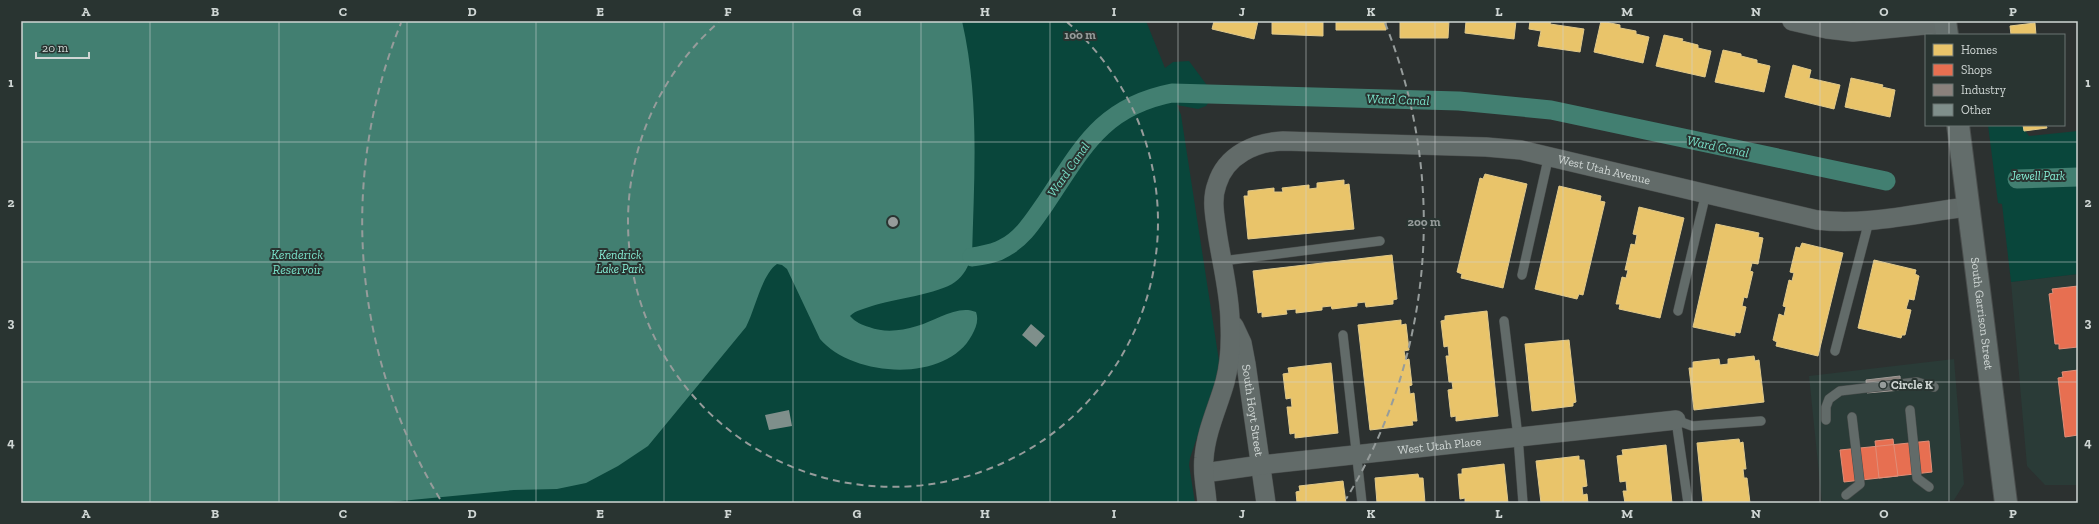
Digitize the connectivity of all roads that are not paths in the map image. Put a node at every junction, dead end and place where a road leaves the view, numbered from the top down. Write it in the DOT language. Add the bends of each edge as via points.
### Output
graph roads {
  1 [pos="1792,21"];
  2 [pos="1902,25"];
  3 [pos="1946,26"];
  4 [pos="1958,126"];
  5 [pos="1239,154"];
  6 [pos="1549,155"];
  7 [pos="1706,193"];
  8 [pos="1967,207"];
  9 [pos="1869,221"];
  10 [pos="1380,241"];
  11 [pos="1222,261"];
  12 [pos="1522,275"];
  13 [pos="1678,311"];
  14 [pos="1230,320"];
  15 [pos="1504,321"];
  16 [pos="1343,335"];
  17 [pos="1835,351"];
  18 [pos="1934,388"];
  19 [pos="1910,410"];
  20 [pos="1852,416"];
  21 [pos="1676,420"];
  22 [pos="1826,420"];
  23 [pos="1761,421"];
  24 [pos="1518,437"];
  25 [pos="1357,454"];
  26 [pos="1261,465"];
  27 [pos="1204,473"];
  28 [pos="1930,487"];
  29 [pos="1846,495"];
  30 [pos="1208,503"];
  31 [pos="1266,503"];
  32 [pos="1362,503"];
  33 [pos="1523,503"];
  34 [pos="1688,503"];
  35 [pos="2006,503"];
  1 -- 2 [label="street" via="1845,32"];
  2 -- 3 [label="street"];
  4 -- 8 [label="main road, South Garrison Street"];
  5 -- 6 [label="street, West Utah Avenue" via="1255,145 1283,142 1486,146"];
  5 -- 11 [label="street, South Hoyt Street" via="1220,175 1214,193"];
  6 -- 7 [label="street, West Utah Avenue"];
  6 -- 12 [label="lane"];
  7 -- 9 [label="street, West Utah Avenue" via="1817,220 1849,223"];
  7 -- 13 [label="lane"];
  8 -- 9 [label="street, West Utah Avenue"];
  8 -- 35 [label="main road, South Garrison Street"];
  9 -- 17 [label="lane"];
  10 -- 11 [label="lane"];
  11 -- 14 [label="street, South Hoyt Street"];
  14 -- 26 [label="street, South Hoyt Street" via="1244,351"];
  14 -- 27 [label="street, South Hoyt Street" via="1225,382 1205,448"];
  15 -- 24 [label="lane"];
  16 -- 25 [label="lane"];
  18 -- 22 [label="lane" via="1917,382 1840,390 1829,399"];
  19 -- 28 [label="lane" via="1917,478"];
  20 -- 29 [label="lane" via="1860,484"];
  21 -- 23 [label="lane" via="1692,426"];
  21 -- 24 [label="street, West Utah Place"];
  21 -- 34 [label="lane"];
  24 -- 25 [label="street, West Utah Place"];
  24 -- 33 [label="lane"];
  25 -- 26 [label="street, West Utah Place"];
  25 -- 32 [label="lane"];
  26 -- 27 [label="street, West Utah Place"];
  26 -- 31 [label="street, South Hoyt Street"];
  27 -- 30 [label="street, South Hoyt Street"];
}
